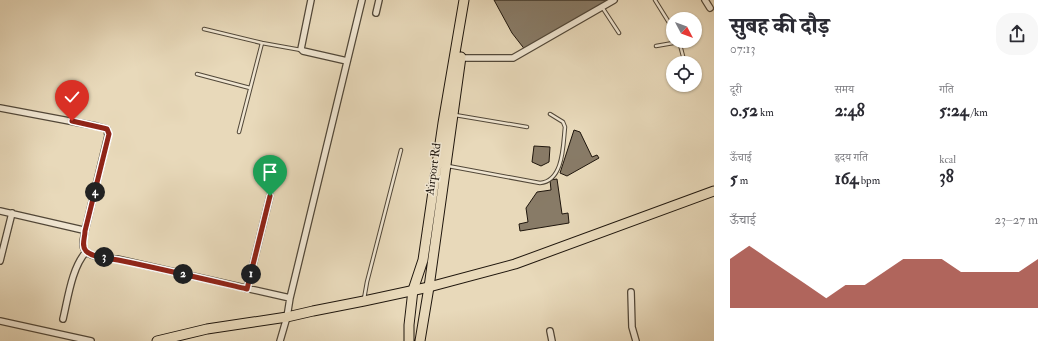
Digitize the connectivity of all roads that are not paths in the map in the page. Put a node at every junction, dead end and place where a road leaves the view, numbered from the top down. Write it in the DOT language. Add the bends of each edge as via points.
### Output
graph roads {
  1 [pos="311,0"];
  2 [pos="362,0"];
  3 [pos="379,0"];
  4 [pos="464,0"];
  5 [pos="470,0"];
  6 [pos="614,0"];
  7 [pos="655,0"];
  8 [pos="705,0"];
  9 [pos="602,7"];
  10 [pos="710,8"];
  11 [pos="376,13"];
  12 [pos="666,18"];
  13 [pos="204,28"];
  14 [pos="619,32"];
  15 [pos="262,43"];
  16 [pos="666,44"];
  17 [pos="656,46"];
  18 [pos="301,50"];
  19 [pos="460,58"];
  20 [pos="347,61"];
  21 [pos="197,74"];
  22 [pos="250,88"];
  23 [pos="0,108"];
  24 [pos="550,114"];
  25 [pos="452,115"];
  26 [pos="527,127"];
  27 [pos="239,132"];
  28 [pos="401,150"];
  29 [pos="445,165"];
  30 [pos="714,190"];
  31 [pos="270,196"];
  32 [pos="0,211"];
  33 [pos="12,213"];
  34 [pos="85,231"];
  35 [pos="86,252"];
  36 [pos="0,260"];
  37 [pos="429,287"];
  38 [pos="247,289"];
  39 [pos="414,290"];
  40 [pos="631,292"];
  41 [pos="290,298"];
  42 [pos="364,302"];
  43 [pos="287,317"];
  44 [pos="63,319"];
  45 [pos="0,321"];
  46 [pos="550,331"];
  47 [pos="91,341"];
  48 [pos="157,341"];
  49 [pos="280,341"];
  50 [pos="409,341"];
  51 [pos="420,341"];
  52 [pos="552,341"];
  53 [pos="636,341"];
  1 -- 18 [label="street"];
  2 -- 20 [label="street"];
  3 -- 11 [label="street"];
  4 -- 39 [label="main road" via="423,260"];
  5 -- 19 [label="main road, Airport Rd"];
  6 -- 9 [label="street"];
  7 -- 12 [label="lane"];
  8 -- 10 [label="street"];
  9 -- 14 [label="lane"];
  9 -- 19 [label="street" via="513,58"];
  13 -- 15 [label="lane"];
  15 -- 18 [label="lane"];
  15 -- 22 [label="lane"];
  16 -- 17 [label="lane"];
  18 -- 20 [label="street"];
  19 -- 25 [label="main road, Airport Rd"];
  20 -- 41 [label="street"];
  21 -- 22 [label="lane"];
  22 -- 27 [label="lane"];
  23 -- 34 [label="street" via="96,126 108,131"];
  24 -- 29 [label="lane" via="565,127 557,173 547,182 540,183"];
  25 -- 26 [label="lane"];
  25 -- 29 [label="main road, Airport Rd"];
  28 -- 42 [label="lane"];
  29 -- 37 [label="main road, Airport Rd"];
  30 -- 37 [label="main road" via="515,264"];
  31 -- 38 [label="street"];
  32 -- 33 [label="street"];
  33 -- 34 [label="street"];
  33 -- 36 [label="street"];
  34 -- 35 [label="street" via="83,245"];
  35 -- 38 [label="street"];
  35 -- 44 [label="street" via="77,266"];
  37 -- 39 [label="main road"];
  37 -- 51 [label="main road, Airport Rd"];
  38 -- 41 [label="street"];
  39 -- 42 [label="main road"];
  39 -- 50 [label="main road"];
  40 -- 53 [label="street" via="632,327"];
  41 -- 43 [label="street"];
  42 -- 43 [label="main road"];
  43 -- 48 [label="main road" via="207,329"];
  43 -- 49 [label="street"];
  45 -- 47 [label="street"];
  46 -- 52 [label="street"];
}
